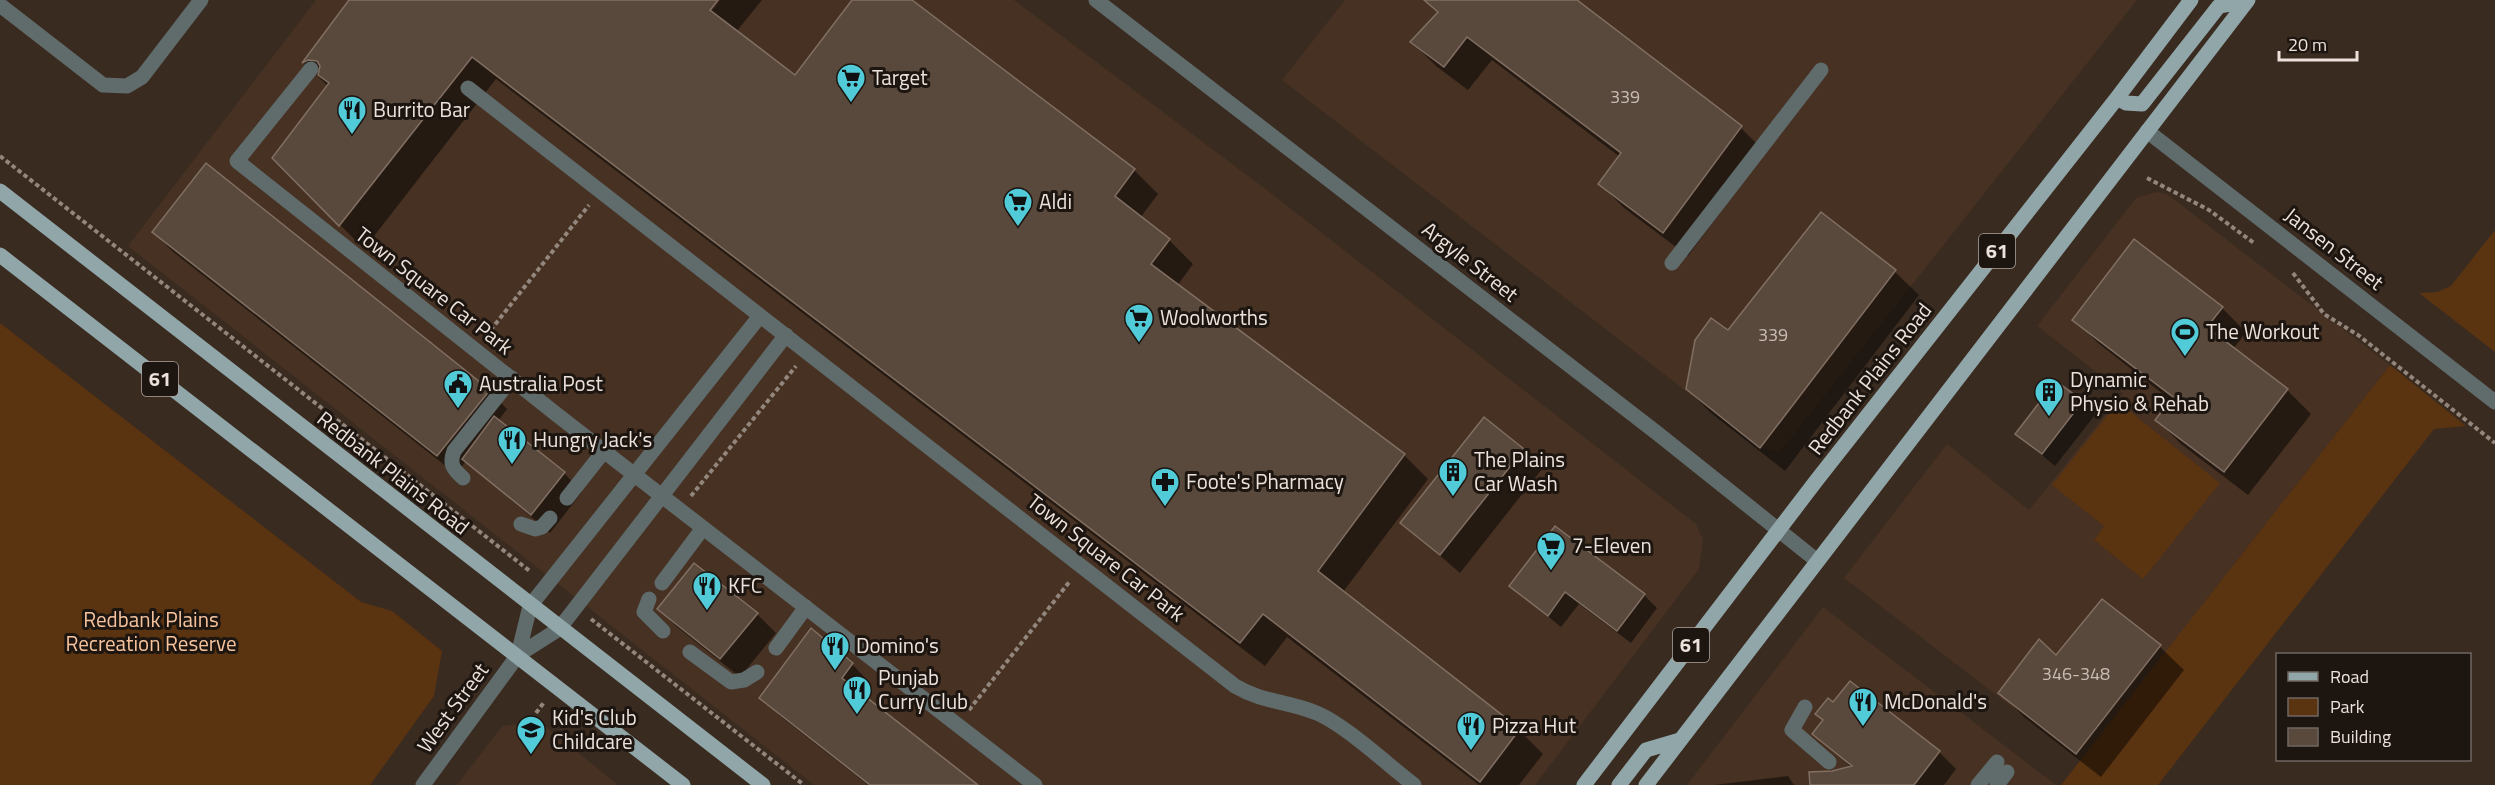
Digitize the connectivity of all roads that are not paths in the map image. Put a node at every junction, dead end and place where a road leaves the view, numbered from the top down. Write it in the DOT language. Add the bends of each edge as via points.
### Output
graph roads {
  1 [pos="201,0"];
  2 [pos="1096,0"];
  3 [pos="2191,0"];
  4 [pos="2247,1"];
  5 [pos="0,5"];
  6 [pos="311,69"];
  7 [pos="1821,70"];
  8 [pos="468,88"];
  9 [pos="2117,98"];
  10 [pos="2147,131"];
  11 [pos="0,191"];
  12 [pos="0,255"];
  13 [pos="1672,263"];
  14 [pos="760,316"];
  15 [pos="786,335"];
  16 [pos="512,378"];
  17 [pos="2495,402"];
  18 [pos="604,451"];
  19 [pos="635,475"];
  20 [pos="463,478"];
  21 [pos="660,495"];
  22 [pos="567,498"];
  23 [pos="550,518"];
  24 [pos="521,524"];
  25 [pos="704,528"];
  26 [pos="1778,530"];
  27 [pos="1816,560"];
  28 [pos="662,583"];
  29 [pos="649,599"];
  30 [pos="530,606"];
  31 [pos="806,607"];
  32 [pos="559,629"];
  33 [pos="663,631"];
  34 [pos="776,648"];
  35 [pos="690,652"];
  36 [pos="518,655"];
  37 [pos="757,672"];
  38 [pos="1805,707"];
  39 [pos="1680,740"];
  40 [pos="1828,762"];
  41 [pos="423,785"];
  42 [pos="683,785"];
  43 [pos="763,785"];
  44 [pos="1035,785"];
  45 [pos="1414,785"];
  46 [pos="1584,785"];
  47 [pos="1619,785"];
  48 [pos="1646,785"];
  49 [pos="1978,785"];
  50 [pos="1997,785"];
  1 -- 5 [label="street" via="142,77 127,86 103,85"];
  2 -- 26 [label="street, Argyle Street"];
  3 -- 9 [label="main road, Redbank Plains Road / 61"];
  4 -- 9 [label="main road" via="2219,6 2142,104"];
  4 -- 10 [label="main road, 61"];
  6 -- 16 [label="street, Town Square Car Park" via="237,161"];
  7 -- 13 [label="street"];
  8 -- 14 [label="street, Town Square Car Park"];
  9 -- 26 [label="main road, Redbank Plains Road / 61"];
  10 -- 17 [label="street, Jansen Street"];
  10 -- 27 [label="main road, 61"];
  11 -- 30 [label="main road, Redbank Plains Road / 61"];
  12 -- 36 [label="main road, 61"];
  14 -- 15 [label="street, Town Square Car Park"];
  14 -- 19 [label="street"];
  15 -- 21 [label="street"];
  15 -- 45 [label="street, Town Square Car Park" via="1235,686 1266,701 1316,712"];
  16 -- 18 [label="street, Town Square Car Park"];
  16 -- 20 [label="street" via="454,451 453,469"];
  18 -- 19 [label="street, Town Square Car Park"];
  18 -- 22 [label="street"];
  19 -- 21 [label="street, Town Square Car Park"];
  19 -- 30 [label="street"];
  21 -- 25 [label="street, Town Square Car Park"];
  21 -- 32 [label="street"];
  23 -- 24 [label="street" via="535,530"];
  25 -- 28 [label="street"];
  25 -- 31 [label="street, Town Square Car Park"];
  26 -- 27 [label="street, Argyle Street"];
  26 -- 46 [label="main road, Redbank Plains Road / 61"];
  27 -- 39 [label="main road, 61"];
  29 -- 33 [label="street" via="644,612"];
  30 -- 32 [label="main road, Redbank Plains Road / 61"];
  30 -- 36 [label="street"];
  31 -- 34 [label="street"];
  31 -- 44 [label="street, Town Square Car Park"];
  32 -- 36 [label="street"];
  32 -- 43 [label="main road, Redbank Plains Road / 61"];
  35 -- 37 [label="street" via="731,682"];
  36 -- 41 [label="street, West Street"];
  36 -- 42 [label="main road, 61"];
  38 -- 40 [label="street" via="1792,730"];
  39 -- 47 [label="main road" via="1646,750"];
  39 -- 48 [label="main road, 61"];
  49 -- 50 [label="street" via="2002,767"];
}
